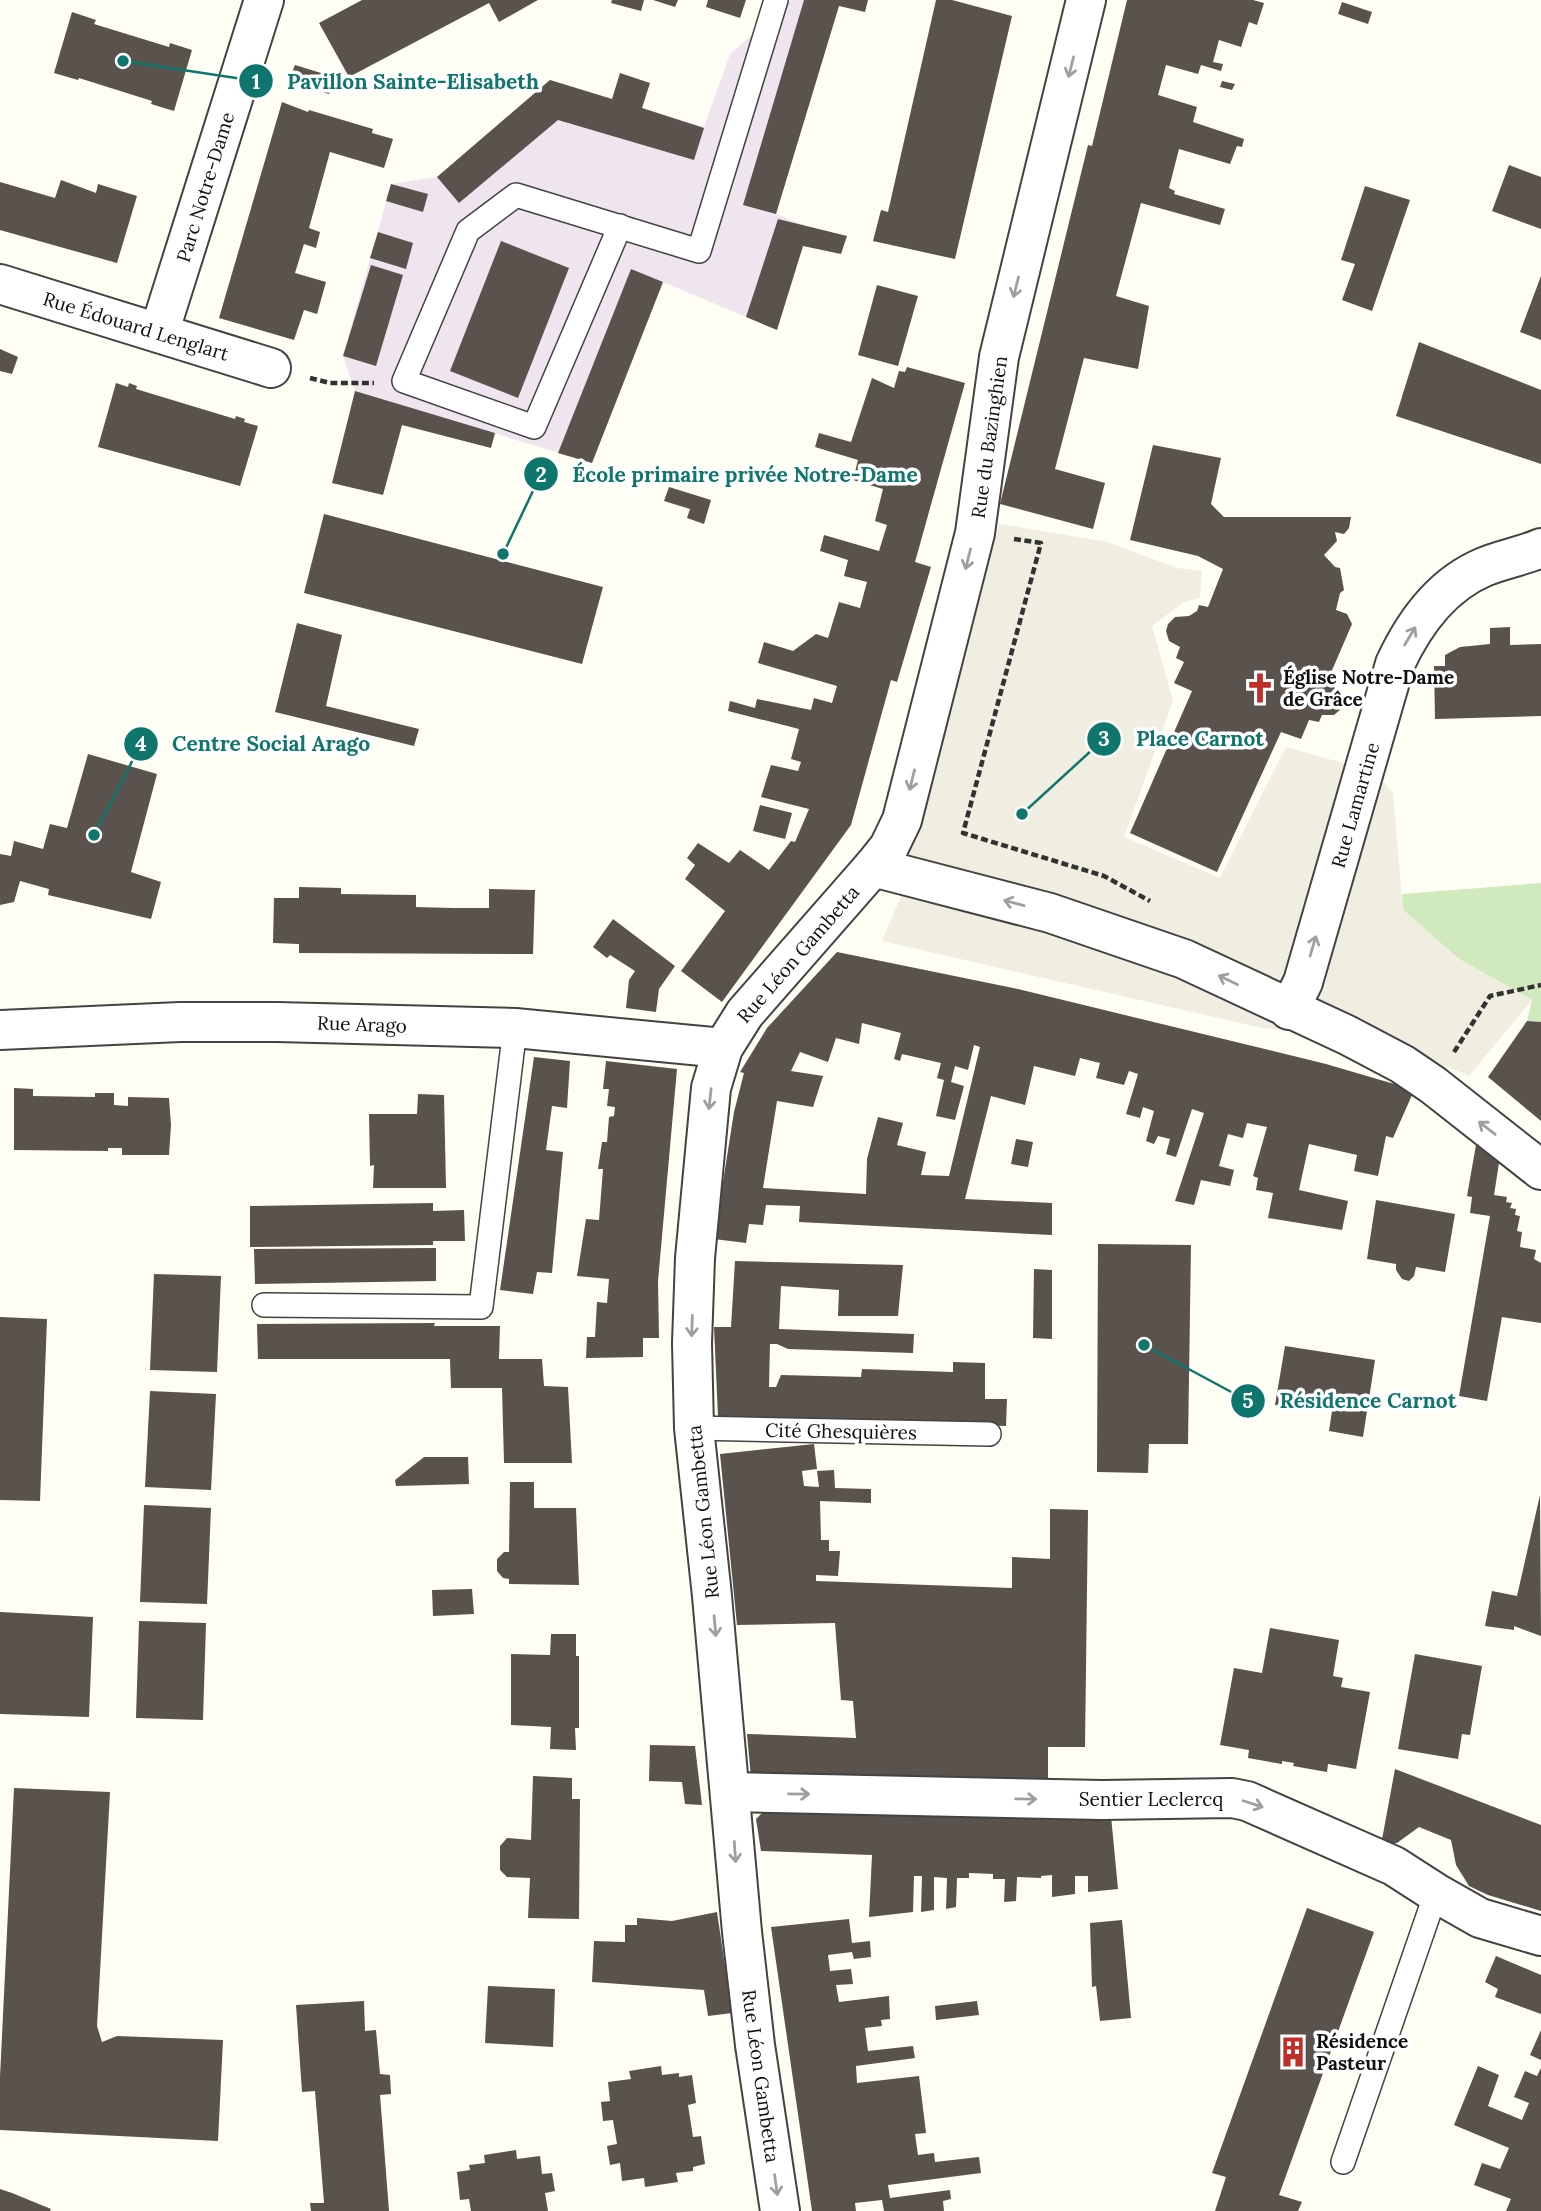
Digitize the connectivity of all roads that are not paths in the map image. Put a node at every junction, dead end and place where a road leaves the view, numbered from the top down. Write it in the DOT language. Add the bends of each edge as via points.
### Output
graph roads {
  1 [pos="264,0"];
  2 [pos="776,0"];
  3 [pos="1086,0"];
  4 [pos="620,226"];
  5 [pos="0,284"];
  6 [pos="159,333"];
  7 [pos="271,368"];
  8 [pos="1533,558"];
  9 [pos="873,867"];
  10 [pos="1289,1010"];
  11 [pos="515,1028"];
  12 [pos="0,1030"];
  13 [pos="723,1048"];
  14 [pos="1541,1170"];
  15 [pos="264,1305"];
  16 [pos="694,1428"];
  17 [pos="989,1434"];
  18 [pos="730,1792"];
  19 [pos="1436,1893"];
  20 [pos="1541,1936"];
  21 [pos="1343,2162"];
  22 [pos="779,2211"];
  1 -- 6 [label="street, Parc Notre-Dame"];
  2 -- 4 [label="lane" via="699,251"];
  3 -- 9 [label="street, Rue du Bazinghien, one-way" via="999,357 975,533 902,820"];
  4 -- 4 [label="lane" via="516,195 468,231 404,381 534,427"];
  5 -- 6 [label="street, Rue Édouard Lenglart"];
  6 -- 7 [label="street, Rue Édouard Lenglart"];
  10 -- 8 [label="street, Rue Lamartine, one-way" via="1303,982 1395,664 1407,639 1447,589 1483,568"];
  10 -- 9 [label="street, one-way" via="1184,959 1131,940 1050,913"];
  9 -- 13 [label="street, Rue Léon Gambetta" via="745,1013"];
  14 -- 10 [label="street, one-way" via="1433,1085 1377,1050"];
  11 -- 12 [label="street, Rue Arago" via="180,1021"];
  11 -- 13 [label="street, Rue Arago"];
  11 -- 15 [label="lane" via="481,1307"];
  13 -- 16 [label="street, Rue Léon Gambetta, one-way" via="711,1088 695,1258"];
  16 -- 17 [label="lane, Cité Ghesquières"];
  16 -- 18 [label="street, Rue Léon Gambetta, one-way"];
  18 -- 19 [label="street, Sentier Leclercq, one-way" via="1102,1800 1232,1798 1260,1805 1394,1866"];
  18 -- 22 [label="street, Rue Léon Gambetta, one-way" via="753,2032"];
  19 -- 20 [label="street, Sentier Leclercq" via="1480,1918"];
  19 -- 21 [label="lane"];
}
